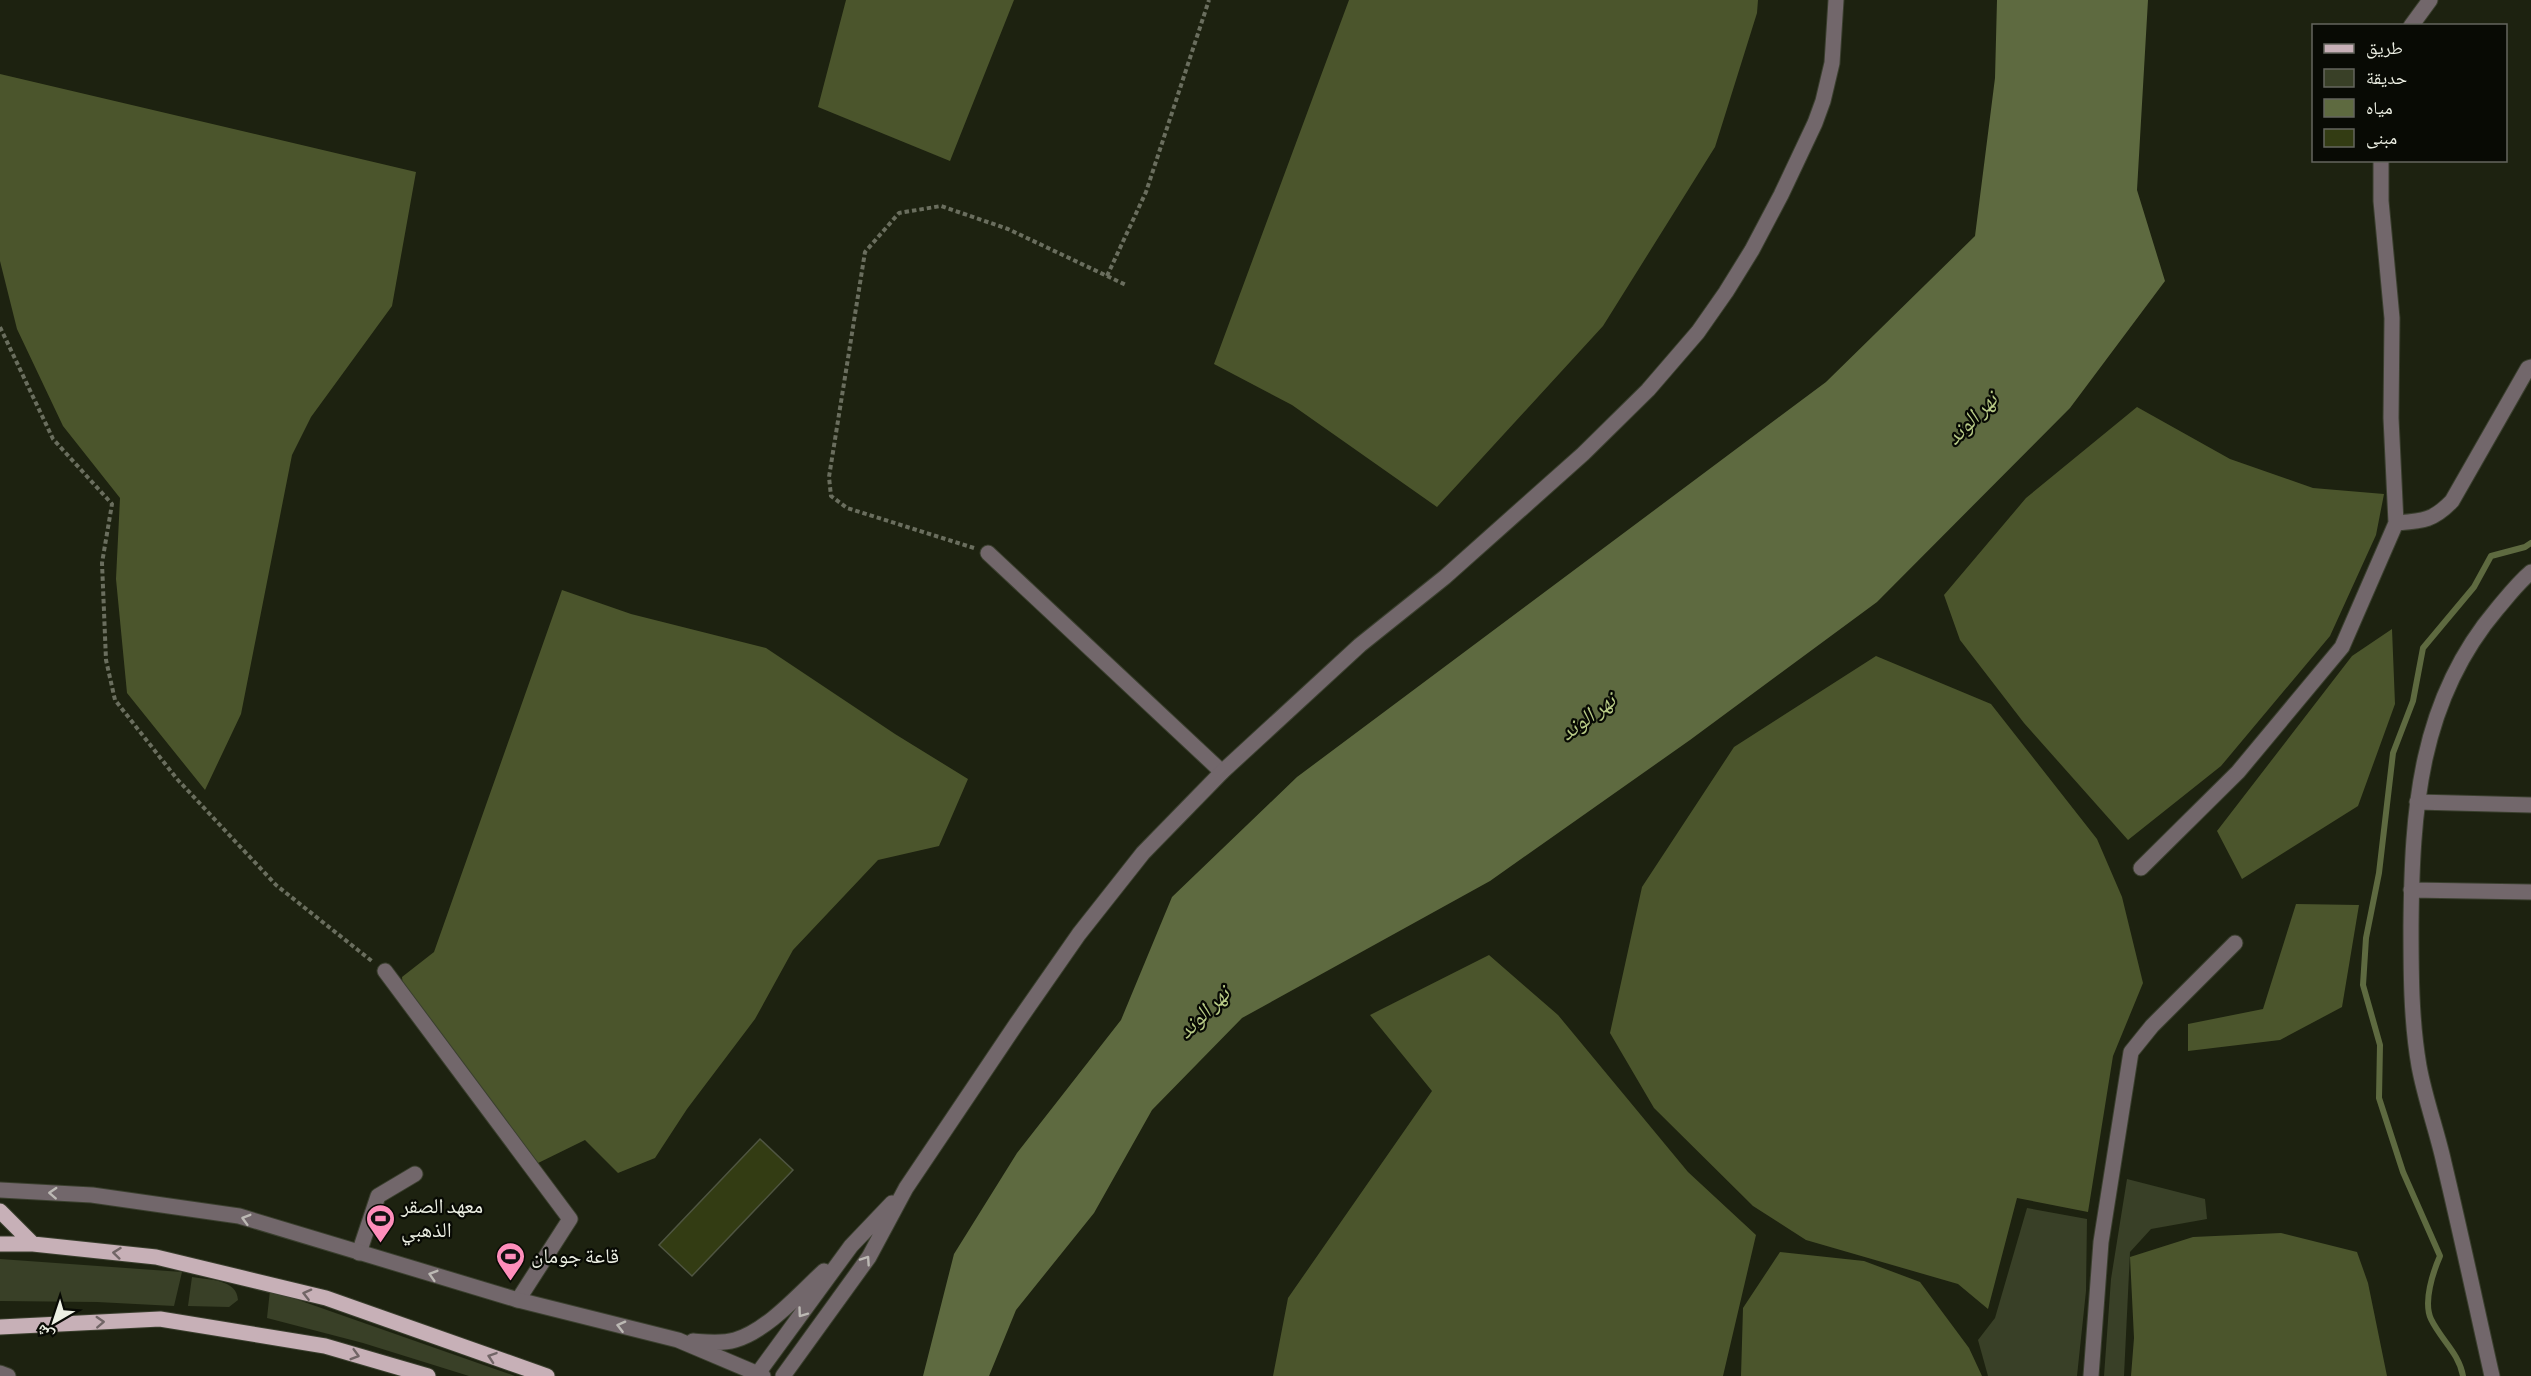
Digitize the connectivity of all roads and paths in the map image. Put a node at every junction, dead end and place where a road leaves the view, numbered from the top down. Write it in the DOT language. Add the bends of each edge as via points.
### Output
graph roads {
  1 [pos="1209,0"];
  2 [pos="1836,0"];
  3 [pos="2430,0"];
  4 [pos="2412,24"];
  5 [pos="2381,162"];
  6 [pos="1107,276"];
  7 [pos="1126,285"];
  8 [pos="0,327"];
  9 [pos="2531,367"];
  10 [pos="2396,523"];
  11 [pos="988,553"];
  12 [pos="2531,572"];
  13 [pos="1222,772"];
  14 [pos="2417,802"];
  15 [pos="2531,805"];
  16 [pos="2141,868"];
  17 [pos="2411,890"];
  18 [pos="2531,892"];
  19 [pos="2235,943"];
  20 [pos="385,971"];
  21 [pos="415,1174"];
  22 [pos="906,1188"];
  23 [pos="0,1190"];
  24 [pos="0,1211"];
  25 [pos="0,1244"];
  26 [pos="33,1244"];
  27 [pos="851,1246"];
  28 [pos="359,1253"];
  29 [pos="518,1300"];
  30 [pos="0,1328"];
  31 [pos="678,1340"];
  32 [pos="0,1373"];
  33 [pos="759,1375"];
  34 [pos="8,1376"];
  35 [pos="428,1376"];
  36 [pos="547,1376"];
  37 [pos="783,1376"];
  38 [pos="2091,1376"];
  39 [pos="2493,1376"];
  1 -- 6 [label="path" via="1146,192"];
  2 -- 13 [label="street" via="1832,63 1815,123 1752,250 1691,340 1648,390 1528,506 1360,645"];
  3 -- 4 [label="street"];
  5 -- 10 [label="street" via="2392,318"];
  6 -- 7 [label="path"];
  6 -- 11 [label="path" via="1008,229 940,206 898,213 865,252 829,477 831,496 847,508"];
  8 -- 20 [label="path" via="53,439 112,504 102,563 106,660 115,700 177,779 276,885"];
  9 -- 10 [label="street" via="2452,501 2438,515 2423,521"];
  10 -- 16 [label="street" via="2342,647 2238,772"];
  11 -- 13 [label="street"];
  12 -- 14 [label="street" via="2485,623 2456,666 2428,742"];
  13 -- 22 [label="street" via="1143,853 1079,934"];
  14 -- 15 [label="street"];
  14 -- 17 [label="street"];
  17 -- 18 [label="street"];
  17 -- 39 [label="street" via="2411,978 2419,1067"];
  19 -- 38 [label="street" via="2131,1052 2101,1242"];
  20 -- 29 [label="street" via="570,1219"];
  21 -- 28 [label="street" via="378,1196"];
  22 -- 27 [label="street"];
  37 -- 22 [label="street, one-way" via="869,1257"];
  28 -- 23 [label="street, one-way" via="239,1216 92,1195"];
  24 -- 26 [label="main road"];
  25 -- 26 [label="main road"];
  36 -- 26 [label="main road, one-way" via="326,1298 156,1257"];
  27 -- 31 [label="street" via="800,1294 749,1334 718,1342"];
  27 -- 33 [label="street, one-way"];
  29 -- 28 [label="street, one-way"];
  31 -- 29 [label="street, one-way"];
  30 -- 35 [label="main road, one-way" via="160,1319 325,1346"];
  31 -- 33 [label="street"];
  32 -- 34 [label="street"];
}
